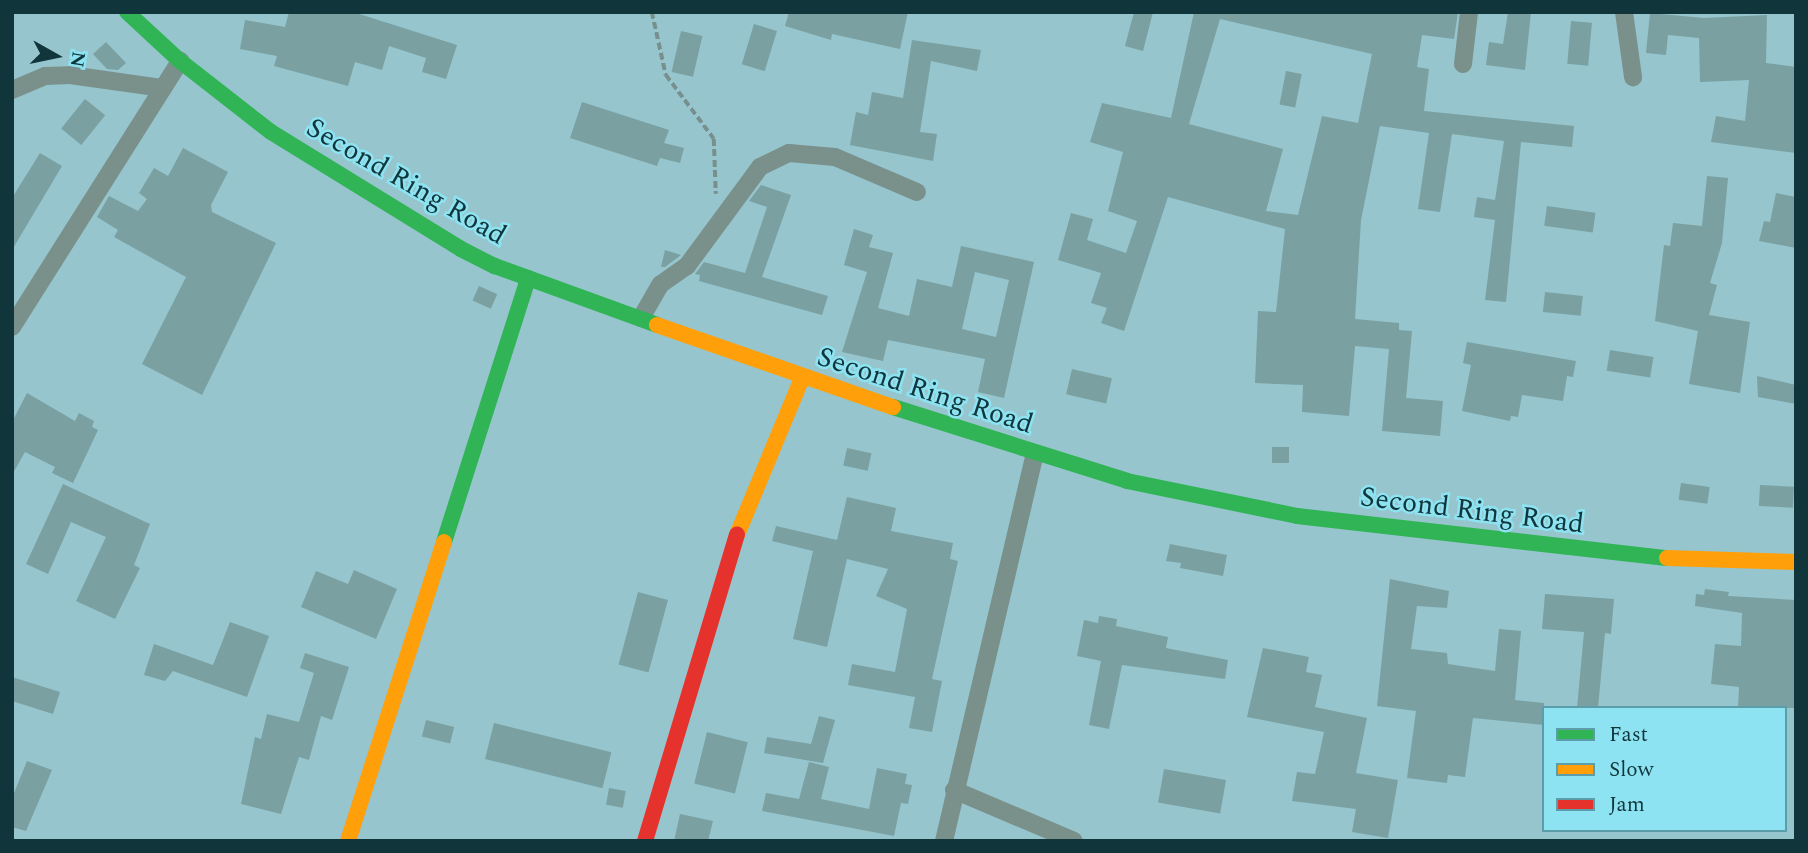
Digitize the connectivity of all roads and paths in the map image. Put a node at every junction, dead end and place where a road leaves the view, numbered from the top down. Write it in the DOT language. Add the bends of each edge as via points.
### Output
graph roads {
  1 [pos="127,12"];
  2 [pos="652,12"];
  3 [pos="1469,12"];
  4 [pos="1624,12"];
  5 [pos="180,61"];
  6 [pos="1463,64"];
  7 [pos="1633,78"];
  8 [pos="163,88"];
  9 [pos="12,90"];
  10 [pos="917,192"];
  11 [pos="720,220"];
  12 [pos="528,278"];
  13 [pos="640,318"];
  14 [pos="12,327"];
  15 [pos="802,378"];
  16 [pos="1035,454"];
  17 [pos="1796,562"];
  18 [pos="954,790"];
  19 [pos="348,841"];
  20 [pos="645,841"];
  21 [pos="944,841"];
  22 [pos="1074,841"];
  1 -- 5 [label="street, Second Ring Road"];
  2 -- 11 [label="path" via="666,75 714,139 712,166"];
  3 -- 6 [label="street"];
  4 -- 7 [label="street"];
  5 -- 8 [label="street"];
  5 -- 12 [label="street, Second Ring Road" via="271,132 338,176 461,249"];
  8 -- 9 [label="street" via="70,75 45,76"];
  8 -- 14 [label="street"];
  10 -- 11 [label="street" via="835,157 789,152 760,167"];
  11 -- 13 [label="street" via="687,266 660,284"];
  12 -- 13 [label="street, Second Ring Road"];
  12 -- 19 [label="street"];
  13 -- 15 [label="street, Second Ring Road"];
  15 -- 16 [label="street, Second Ring Road"];
  15 -- 20 [label="street" via="738,530"];
  16 -- 17 [label="street, Second Ring Road" via="1127,481 1297,516 1703,562"];
  16 -- 18 [label="street"];
  18 -- 21 [label="street"];
  18 -- 22 [label="street"];
}
